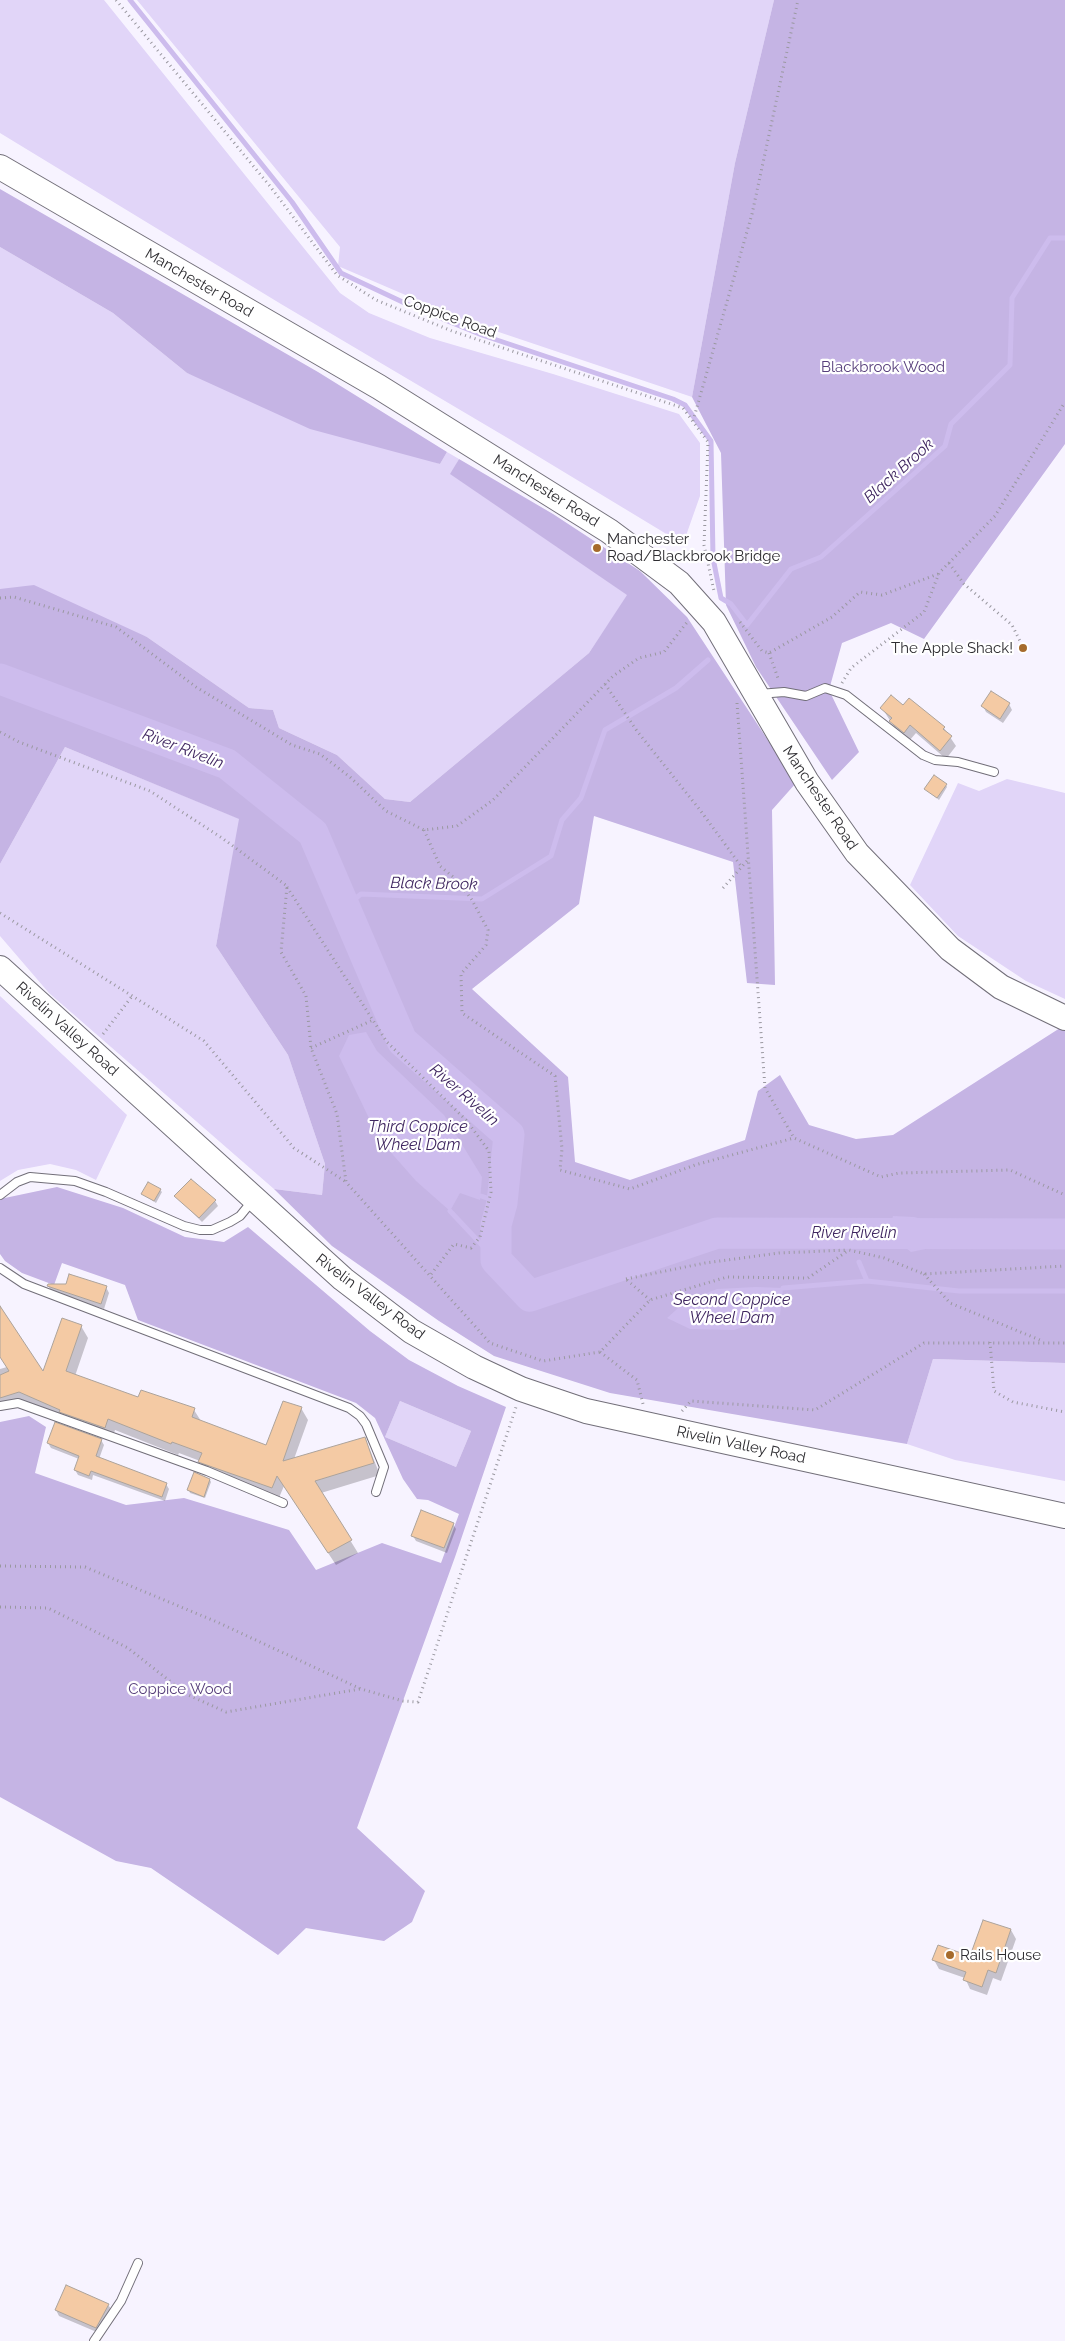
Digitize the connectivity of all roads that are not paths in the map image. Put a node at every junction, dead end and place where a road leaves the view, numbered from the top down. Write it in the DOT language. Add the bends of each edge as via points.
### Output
graph roads {
  1 [pos="0,167"];
  2 [pos="753,690"];
  3 [pos="994,772"];
  4 [pos="0,968"];
  5 [pos="1065,1018"];
  6 [pos="0,1195"];
  7 [pos="254,1199"];
  8 [pos="0,1268"];
  9 [pos="0,1406"];
  10 [pos="376,1492"];
  11 [pos="284,1503"];
  12 [pos="1065,1516"];
  13 [pos="138,2263"];
  14 [pos="94,2341"];
  1 -- 2 [label="main road, Manchester Road" via="379,387 609,531 679,583 707,613"];
  2 -- 3 [label="lane" via="806,696 825,688 846,695 923,755"];
  2 -- 5 [label="main road, Manchester Road" via="807,782 857,853 905,905 950,949 1001,987"];
  4 -- 7 [label="main road, Rivelin Valley Road"];
  6 -- 7 [label="lane" via="30,1177 74,1181 200,1230 212,1230 230,1222 240,1216"];
  7 -- 12 [label="main road, Rivelin Valley Road" via="381,1310 446,1352 521,1389 586,1411"];
  8 -- 10 [label="lane" via="24,1284 349,1408 366,1424 384,1467"];
  9 -- 11 [label="lane" via="18,1403 206,1471"];
  13 -- 14 [label="lane" via="120,2301"];
}
